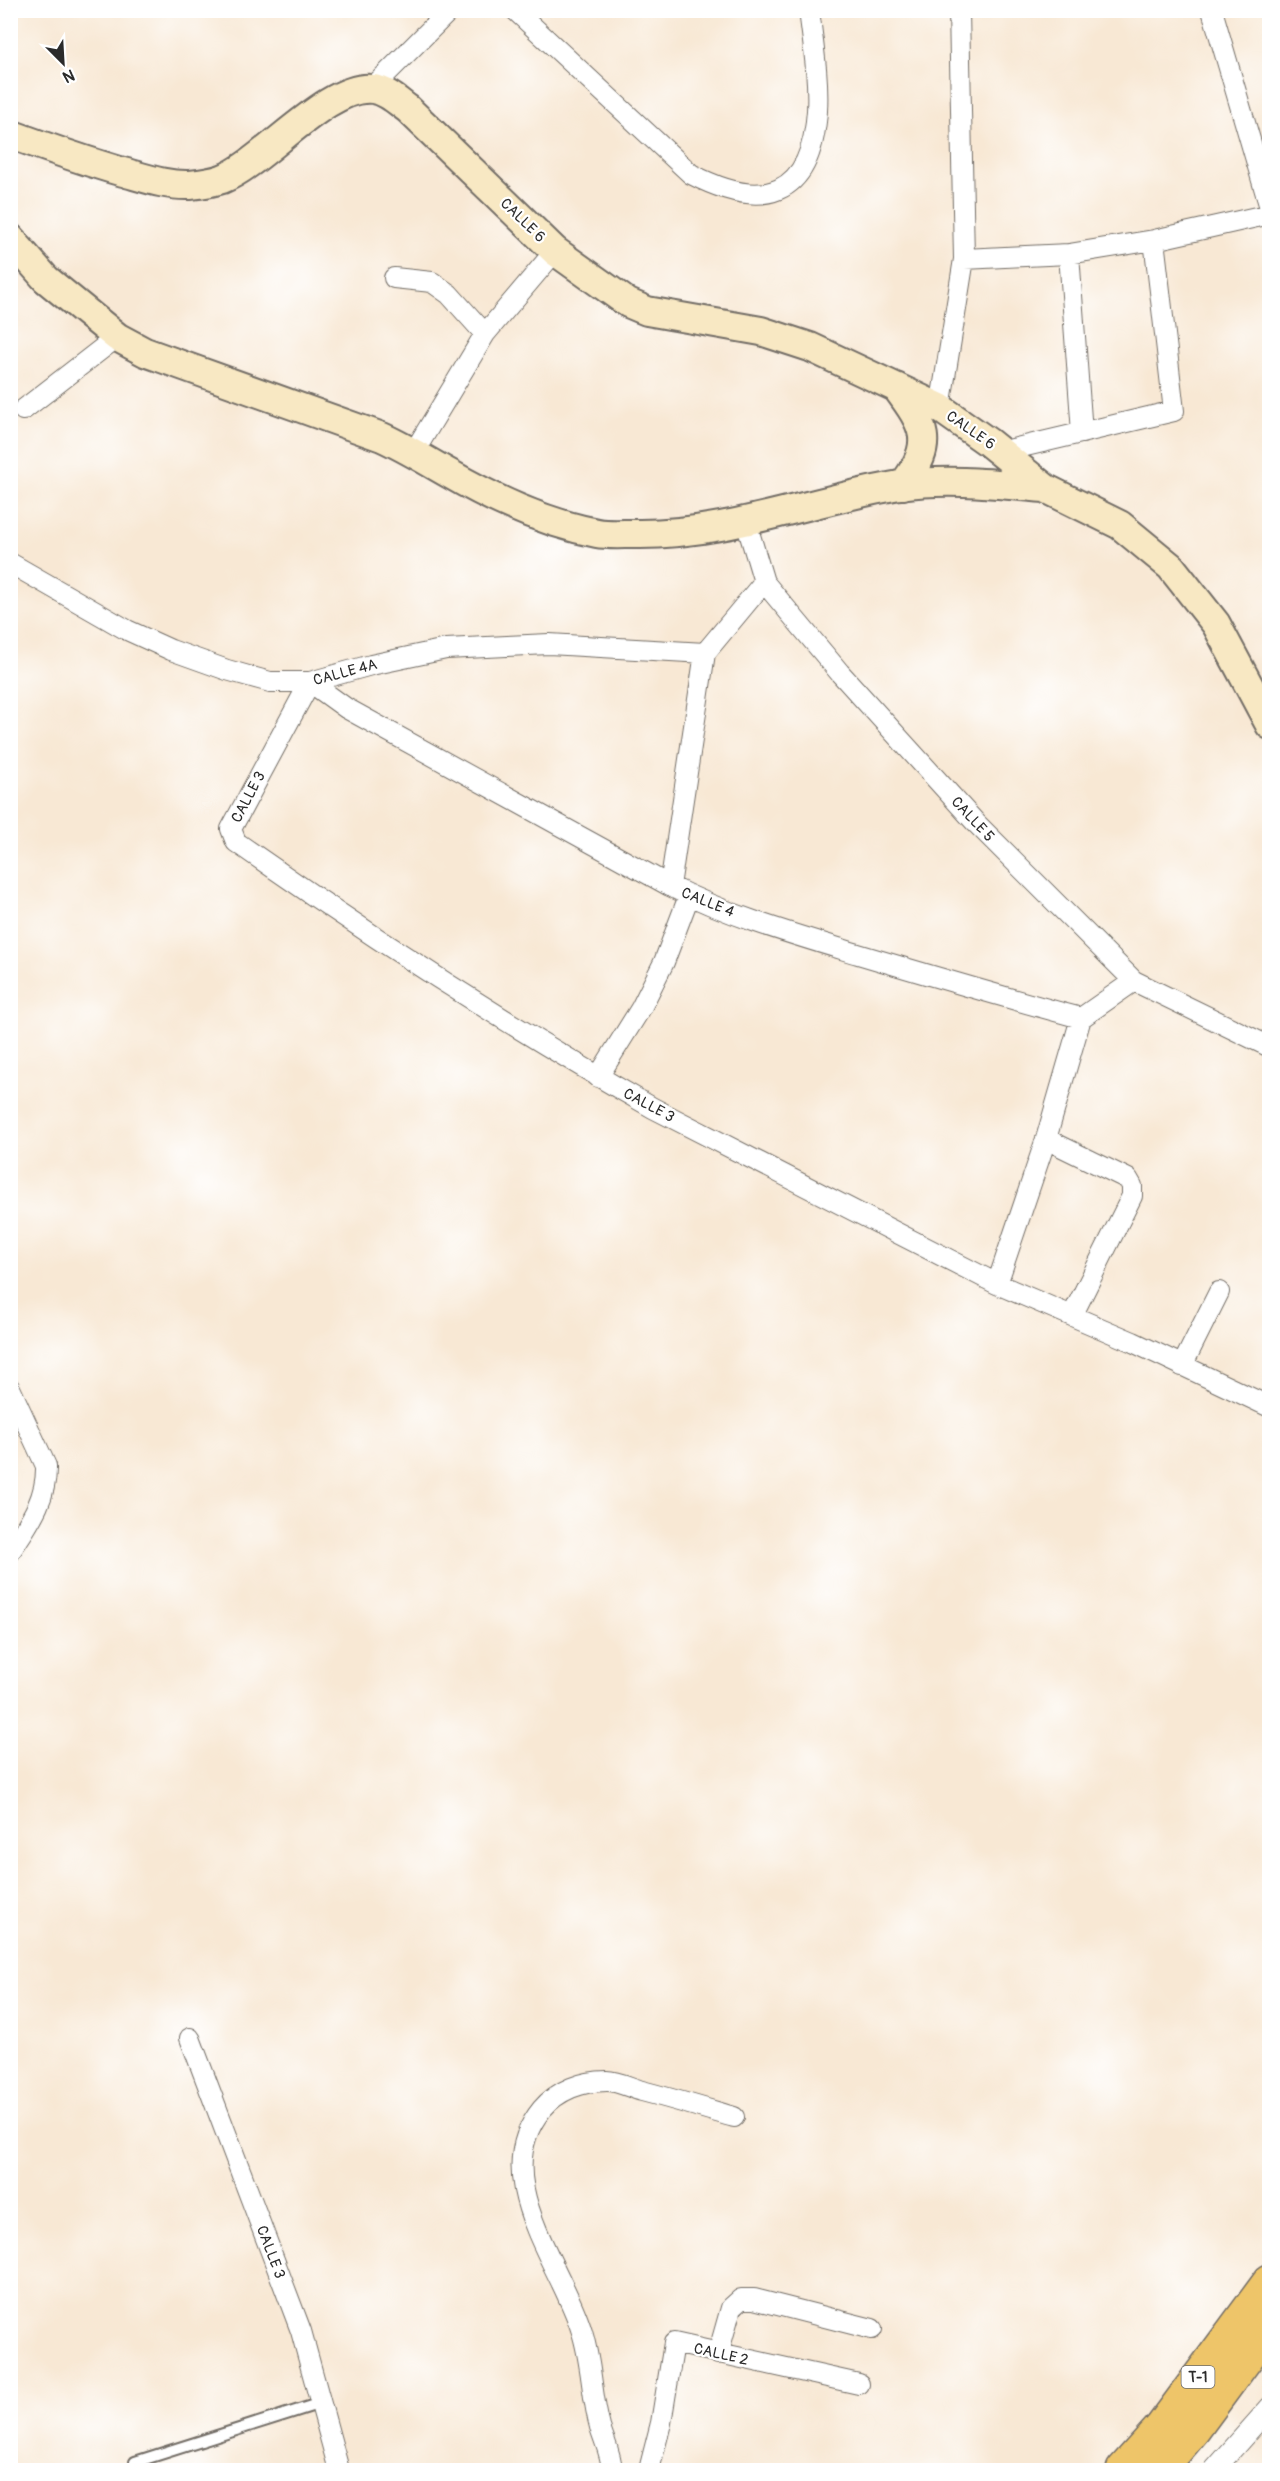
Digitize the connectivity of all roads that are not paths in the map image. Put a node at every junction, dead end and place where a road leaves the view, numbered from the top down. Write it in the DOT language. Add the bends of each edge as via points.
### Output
graph roads {
  1 [pos="450,10"];
  2 [pos="515,10"];
  3 [pos="809,10"];
  4 [pos="960,10"];
  5 [pos="1212,10"];
  6 [pos="371,89"];
  7 [pos="10,135"];
  8 [pos="1269,208"];
  9 [pos="1269,214"];
  10 [pos="10,238"];
  11 [pos="1154,240"];
  12 [pos="555,251"];
  13 [pos="1069,254"];
  14 [pos="964,259"];
  15 [pos="394,278"];
  16 [pos="484,334"];
  17 [pos="117,337"];
  18 [pos="896,387"];
  19 [pos="940,408"];
  20 [pos="23,410"];
  21 [pos="1082,433"];
  22 [pos="414,452"];
  23 [pos="1000,452"];
  24 [pos="903,485"];
  25 [pos="1045,488"];
  26 [pos="746,522"];
  27 [pos="10,563"];
  28 [pos="764,582"];
  29 [pos="705,653"];
  30 [pos="310,682"];
  31 [pos="1269,725"];
  32 [pos="670,886"];
  33 [pos="688,896"];
  34 [pos="1134,981"];
  35 [pos="1081,1018"];
  36 [pos="1269,1047"];
  37 [pos="598,1077"];
  38 [pos="1046,1139"];
  39 [pos="997,1284"];
  40 [pos="1219,1292"];
  41 [pos="1072,1316"];
  42 [pos="1182,1366"];
  43 [pos="10,1388"];
  44 [pos="1269,1407"];
  45 [pos="10,1551"];
  46 [pos="190,2038"];
  47 [pos="734,2116"];
  48 [pos="1269,2281"];
  49 [pos="1269,2326"];
  50 [pos="872,2329"];
  51 [pos="718,2354"];
  52 [pos="860,2385"];
  53 [pos="321,2403"];
  54 [pos="1269,2408"];
  55 [pos="135,2462"];
  56 [pos="339,2470"];
  57 [pos="612,2470"];
  58 [pos="649,2470"];
  59 [pos="1124,2470"];
  60 [pos="1159,2470"];
  61 [pos="1214,2470"];
  1 -- 6 [label="street"];
  2 -- 3 [label="street" via="691,174 713,186 760,195 782,190 806,163 817,111"];
  4 -- 14 [label="street"];
  5 -- 8 [label="street"];
  6 -- 7 [label="street" via="348,92 331,102 222,179 191,185 158,182"];
  6 -- 12 [label="street, CALLE 6" via="389,95 408,109"];
  9 -- 11 [label="street"];
  10 -- 17 [label="street, CALLE 6" via="46,279"];
  11 -- 13 [label="street"];
  11 -- 21 [label="street" via="1176,408 1171,413"];
  12 -- 16 [label="street"];
  12 -- 18 [label="street, CALLE 6" via="608,290 646,311 761,331 810,347"];
  13 -- 14 [label="street"];
  13 -- 21 [label="street"];
  14 -- 19 [label="street"];
  15 -- 16 [label="street" via="432,282 449,294"];
  16 -- 22 [label="street"];
  17 -- 20 [label="street"];
  17 -- 22 [label="street, CALLE 6" via="145,352"];
  18 -- 19 [label="street, CALLE 6"];
  18 -- 24 [label="street" via="921,424 924,443 921,459"];
  19 -- 23 [label="street, CALLE 6"];
  21 -- 23 [label="street"];
  22 -- 26 [label="street, CALLE 6" via="451,475 534,515 598,534 664,535"];
  23 -- 25 [label="street, CALLE 6"];
  24 -- 25 [label="street, CALLE 6" via="962,482"];
  24 -- 26 [label="street, CALLE 6"];
  25 -- 31 [label="street, CALLE 6" via="1120,525 1172,567 1216,624"];
  26 -- 28 [label="street, CALLE 5"];
  27 -- 30 [label="street, CALLE 4A" via="127,630 171,650 270,682"];
  28 -- 29 [label="street"];
  28 -- 34 [label="street, CALLE 5" via="840,673 976,823"];
  29 -- 30 [label="street, CALLE 4A" via="549,644 447,650"];
  29 -- 32 [label="street"];
  30 -- 32 [label="street, CALLE 4" via="346,708"];
  30 -- 37 [label="street, CALLE 3" via="231,829 236,842 353,924"];
  32 -- 33 [label="street, CALLE 4"];
  33 -- 35 [label="street, CALLE 4" via="798,936"];
  33 -- 37 [label="street" via="664,962"];
  34 -- 35 [label="street"];
  34 -- 36 [label="street, CALLE 5"];
  35 -- 38 [label="street"];
  37 -- 39 [label="street, CALLE 3"];
  38 -- 39 [label="street"];
  38 -- 41 [label="street" via="1128,1179 1132,1186 1132,1196"];
  39 -- 41 [label="street, CALLE 3"];
  40 -- 42 [label="street"];
  41 -- 42 [label="street, CALLE 3"];
  42 -- 44 [label="street, CALLE 3"];
  43 -- 45 [label="street" via="46,1466 43,1495"];
  46 -- 53 [label="street, CALLE 3" via="301,2331"];
  47 -- 57 [label="street" via="608,2081 574,2086 552,2097 525,2138 521,2168 528,2201 540,2240 581,2327"];
  48 -- 59 [label="highway, T-1" via="1162,2427"];
  49 -- 60 [label="highway, T-1"];
  50 -- 51 [label="street" via="741,2299 731,2308"];
  51 -- 52 [label="street, CALLE 2"];
  51 -- 58 [label="street, CALLE 2" via="674,2343"];
  53 -- 55 [label="lane"];
  53 -- 56 [label="street, CALLE 3"];
  54 -- 61 [label="street"];
}
